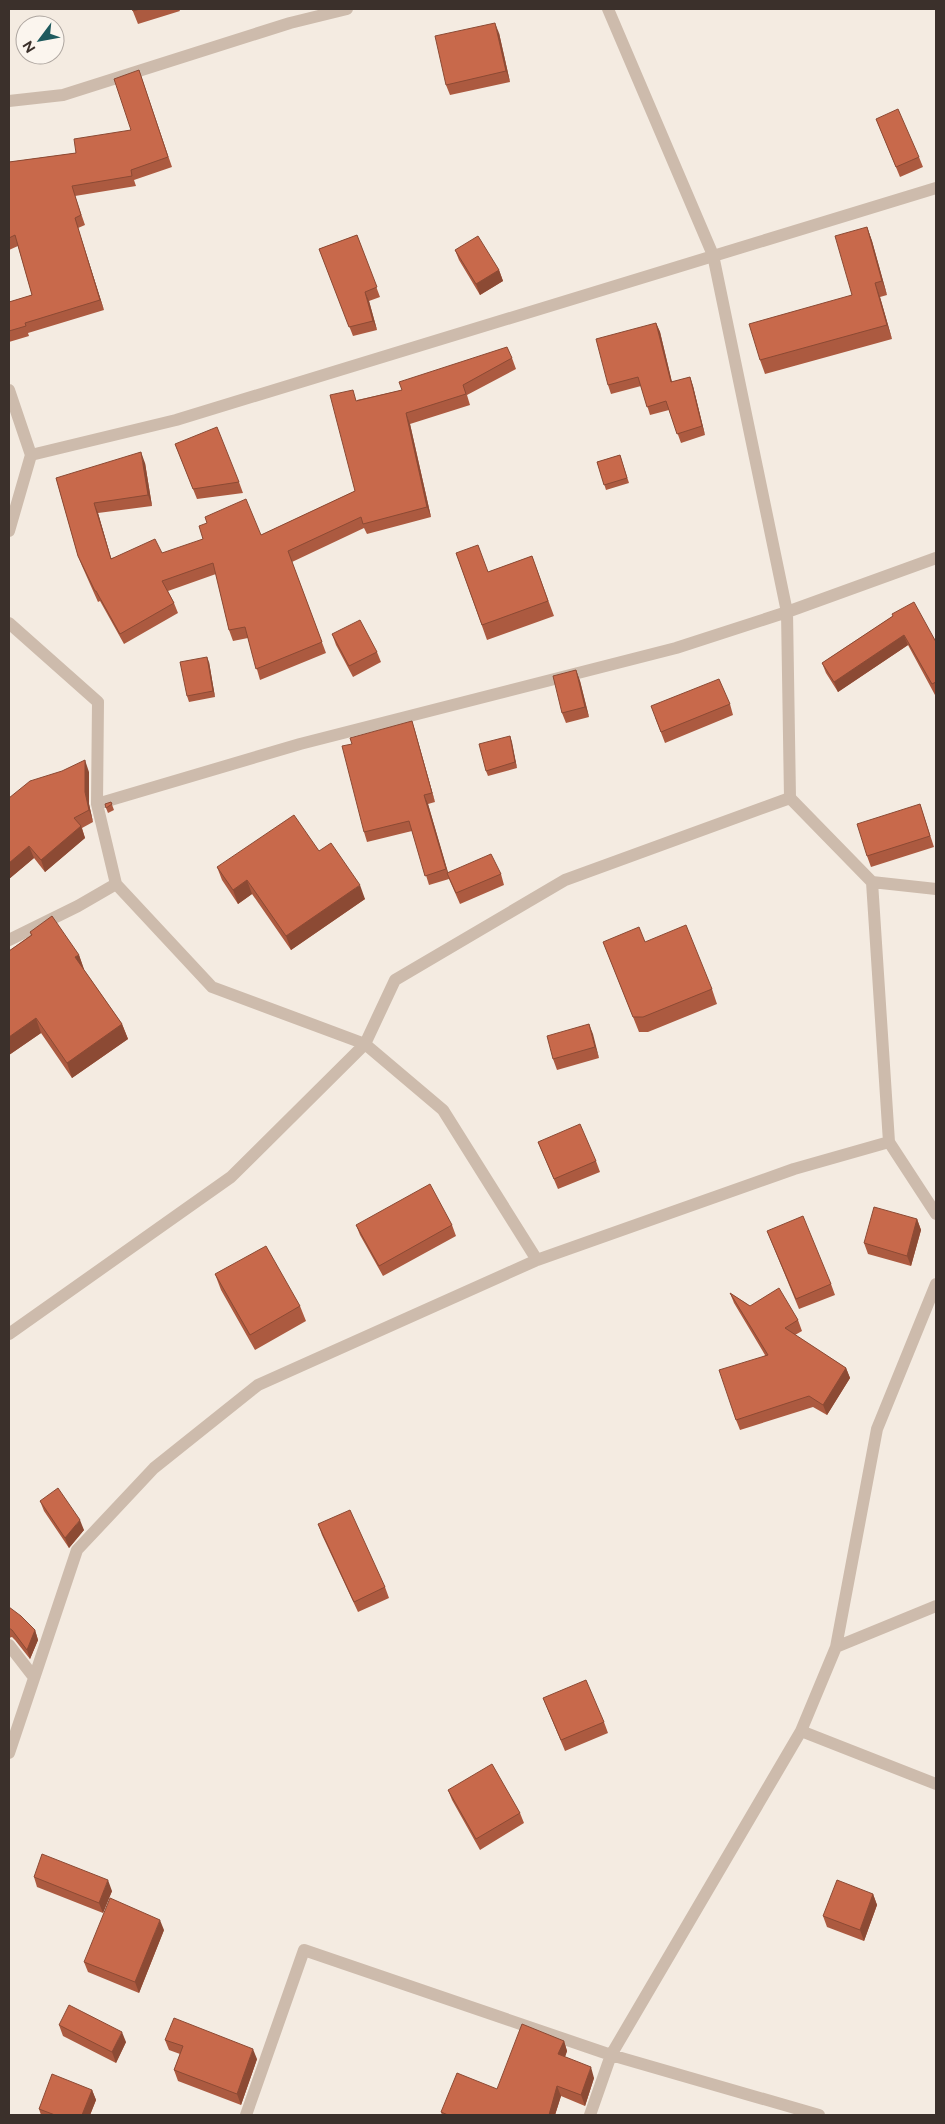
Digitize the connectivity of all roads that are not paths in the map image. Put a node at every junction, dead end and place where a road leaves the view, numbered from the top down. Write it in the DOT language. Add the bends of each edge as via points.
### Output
graph roads {
  1 [pos="346,9"];
  2 [pos="608,9"];
  3 [pos="9,101"];
  4 [pos="936,188"];
  5 [pos="712,255"];
  6 [pos="9,390"];
  7 [pos="32,455"];
  8 [pos="9,531"];
  9 [pos="936,558"];
  10 [pos="787,612"];
  11 [pos="9,623"];
  12 [pos="790,798"];
  13 [pos="97,804"];
  14 [pos="872,882"];
  15 [pos="116,884"];
  16 [pos="936,889"];
  17 [pos="9,940"];
  18 [pos="365,1044"];
  19 [pos="889,1142"];
  20 [pos="936,1214"];
  21 [pos="537,1260"];
  22 [pos="936,1284"];
  23 [pos="9,1334"];
  24 [pos="936,1606"];
  25 [pos="9,1645"];
  26 [pos="836,1647"];
  27 [pos="34,1676"];
  28 [pos="801,1731"];
  29 [pos="9,1753"];
  30 [pos="936,1784"];
  31 [pos="611,2055"];
  32 [pos="246,2115"];
  33 [pos="590,2115"];
  34 [pos="819,2115"];
  1 -- 3 [label="street" via="290,23 63,95"];
  2 -- 5 [label="street"];
  4 -- 5 [label="street"];
  5 -- 7 [label="street" via="176,420"];
  5 -- 10 [label="street"];
  6 -- 7 [label="street"];
  7 -- 8 [label="street"];
  9 -- 10 [label="street"];
  10 -- 12 [label="street"];
  10 -- 13 [label="street" via="676,648 300,744"];
  11 -- 13 [label="street" via="98,702"];
  12 -- 14 [label="street"];
  12 -- 18 [label="street" via="565,880 395,980"];
  13 -- 15 [label="street"];
  14 -- 16 [label="street"];
  14 -- 19 [label="street"];
  15 -- 17 [label="street"];
  15 -- 18 [label="street" via="212,987"];
  18 -- 21 [label="street" via="443,1110"];
  18 -- 23 [label="street" via="231,1178"];
  19 -- 20 [label="street"];
  19 -- 21 [label="street" via="794,1169"];
  21 -- 27 [label="street" via="258,1385 154,1468 77,1550"];
  22 -- 26 [label="street" via="877,1429"];
  24 -- 26 [label="street"];
  25 -- 27 [label="street"];
  26 -- 28 [label="street"];
  27 -- 29 [label="street"];
  28 -- 30 [label="street"];
  28 -- 31 [label="street"];
  31 -- 32 [label="street" via="304,1950"];
  31 -- 33 [label="street"];
  31 -- 34 [label="street"];
}
